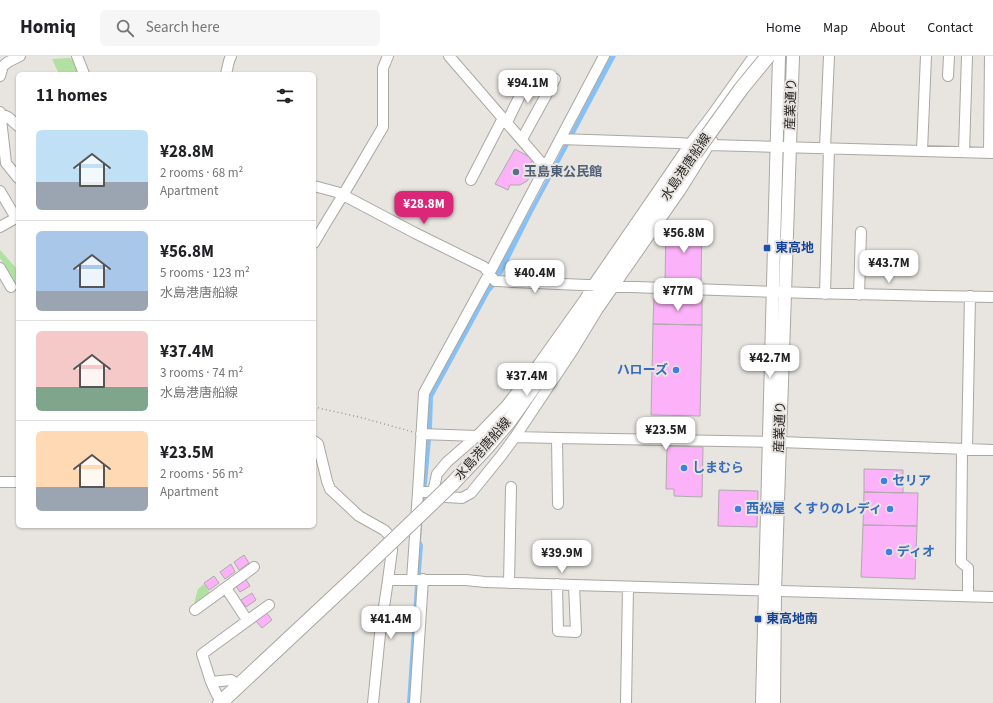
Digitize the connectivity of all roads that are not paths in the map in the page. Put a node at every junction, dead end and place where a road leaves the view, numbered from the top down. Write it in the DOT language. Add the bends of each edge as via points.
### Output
graph roads {
  1 [pos="20,56"];
  2 [pos="78,56"];
  3 [pos="231,56"];
  4 [pos="388,56"];
  5 [pos="449,56"];
  6 [pos="604,56"];
  7 [pos="754,56"];
  8 [pos="768,56"];
  9 [pos="775,56"];
  10 [pos="779,56"];
  11 [pos="793,56"];
  12 [pos="829,56"];
  13 [pos="926,56"];
  14 [pos="949,56"];
  15 [pos="967,56"];
  16 [pos="990,56"];
  17 [pos="83,72"];
  18 [pos="226,72"];
  19 [pos="0,76"];
  20 [pos="948,76"];
  21 [pos="529,77"];
  22 [pos="555,79"];
  23 [pos="1,113"];
  24 [pos="505,120"];
  25 [pos="16,124"];
  26 [pos="522,139"];
  27 [pos="560,139"];
  28 [pos="709,145"];
  29 [pos="777,146"];
  30 [pos="790,147"];
  31 [pos="693,148"];
  32 [pos="827,148"];
  33 [pos="922,151"];
  34 [pos="964,152"];
  35 [pos="991,153"];
  36 [pos="545,167"];
  37 [pos="16,176"];
  38 [pos="471,180"];
  39 [pos="316,187"];
  40 [pos="0,191"];
  41 [pos="343,196"];
  42 [pos="0,227"];
  43 [pos="861,232"];
  44 [pos="316,240"];
  45 [pos="0,268"];
  46 [pos="489,274"];
  47 [pos="604,286"];
  48 [pos="11,287"];
  49 [pos="779,292"];
  50 [pos="825,294"];
  51 [pos="859,295"];
  52 [pos="970,296"];
  53 [pos="993,297"];
  54 [pos="421,434"];
  55 [pos="515,437"];
  56 [pos="557,438"];
  57 [pos="480,439"];
  58 [pos="774,442"];
  59 [pos="316,443"];
  60 [pos="965,449"];
  61 [pos="993,450"];
  62 [pos="0,482"];
  63 [pos="16,482"];
  64 [pos="511,487"];
  65 [pos="418,492"];
  66 [pos="432,492"];
  67 [pos="558,504"];
  68 [pos="254,567"];
  69 [pos="423,579"];
  70 [pos="388,580"];
  71 [pos="412,580"];
  72 [pos="509,583"];
  73 [pos="557,584"];
  74 [pos="574,585"];
  75 [pos="628,587"];
  76 [pos="226,588"];
  77 [pos="770,591"];
  78 [pos="968,596"];
  79 [pos="993,597"];
  80 [pos="269,605"];
  81 [pos="195,610"];
  82 [pos="247,620"];
  83 [pos="210,682"];
  84 [pos="239,685"];
  85 [pos="218,699"];
  86 [pos="373,703"];
  87 [pos="414,703"];
  88 [pos="626,703"];
  89 [pos="762,703"];
  90 [pos="774,703"];
  1 -- 19 [label="street" via="3,66"];
  2 -- 17 [label="street"];
  3 -- 18 [label="street"];
  4 -- 41 [label="street" via="383,68 384,127"];
  5 -- 24 [label="street"];
  6 -- 27 [label="street"];
  7 -- 31 [label="street" via="715,111"];
  8 -- 31 [label="main road, 水島港唐船線, bridge"];
  9 -- 28 [label="street" via="762,70"];
  10 -- 29 [label="street, 産業通り"];
  11 -- 30 [label="street, 産業通り"];
  12 -- 32 [label="street"];
  13 -- 33 [label="street"];
  14 -- 20 [label="street"];
  15 -- 34 [label="street"];
  16 -- 35 [label="street"];
  21 -- 24 [label="street"];
  22 -- 26 [label="street"];
  23 -- 25 [label="street"];
  23 -- 37 [label="street" via="6,163"];
  24 -- 26 [label="street"];
  24 -- 38 [label="street"];
  26 -- 36 [label="street"];
  27 -- 31 [label="street" via="677,143"];
  27 -- 36 [label="street"];
  28 -- 29 [label="street"];
  28 -- 31 [label="street"];
  28 -- 47 [label="street" via="680,191"];
  29 -- 30 [label="street"];
  29 -- 49 [label="street, 産業通り"];
  30 -- 32 [label="street"];
  30 -- 49 [label="street, 産業通り"];
  31 -- 47 [label="main road, 水島港唐船線"];
  32 -- 33 [label="street"];
  32 -- 50 [label="street"];
  33 -- 34 [label="street"];
  34 -- 35 [label="street"];
  36 -- 46 [label="street"];
  39 -- 41 [label="street"];
  40 -- 42 [label="street" via="16,218"];
  41 -- 44 [label="street"];
  41 -- 46 [label="street" via="484,267"];
  43 -- 51 [label="street"];
  45 -- 48 [label="street"];
  46 -- 47 [label="street" via="495,280"];
  46 -- 54 [label="street" via="424,393"];
  47 -- 49 [label="street"];
  47 -- 55 [label="street" via="598,309"];
  47 -- 57 [label="street" via="586,298"];
  47 -- 84 [label="main road, 水島港唐船線, bridge" via="510,420 487,448"];
  49 -- 50 [label="street"];
  49 -- 58 [label="street, 産業通り"];
  50 -- 51 [label="street"];
  51 -- 52 [label="street"];
  52 -- 53 [label="street"];
  52 -- 60 [label="street"];
  54 -- 57 [label="street"];
  54 -- 65 [label="street"];
  55 -- 56 [label="street"];
  55 -- 66 [label="street" via="498,453 471,493 462,498 446,497"];
  56 -- 58 [label="street"];
  56 -- 67 [label="street"];
  57 -- 66 [label="street" via="447,462 437,474"];
  58 -- 60 [label="street"];
  58 -- 77 [label="street, 産業通り"];
  59 -- 70 [label="street" via="330,489 359,516 389,535 392,550"];
  60 -- 61 [label="street"];
  60 -- 78 [label="street" via="961,562 968,568"];
  62 -- 63 [label="street"];
  64 -- 72 [label="street"];
  65 -- 66 [label="street"];
  65 -- 71 [label="street"];
  68 -- 76 [label="street"];
  69 -- 71 [label="street"];
  69 -- 72 [label="street"];
  69 -- 87 [label="street"];
  70 -- 71 [label="street"];
  70 -- 86 [label="street"];
  72 -- 73 [label="street"];
  73 -- 74 [label="street"];
  73 -- 74 [label="street" via="558,631 576,632"];
  74 -- 75 [label="street"];
  75 -- 77 [label="street"];
  75 -- 88 [label="street"];
  76 -- 81 [label="street"];
  76 -- 82 [label="street"];
  77 -- 78 [label="street"];
  77 -- 89 [label="street, 産業通り"];
  77 -- 90 [label="street, 産業通り"];
  78 -- 79 [label="street"];
  80 -- 82 [label="street"];
  82 -- 83 [label="street" via="202,654"];
  83 -- 84 [label="street" via="231,680"];
  83 -- 85 [label="street"];
  84 -- 85 [label="main road, 水島港唐船線"];
}
